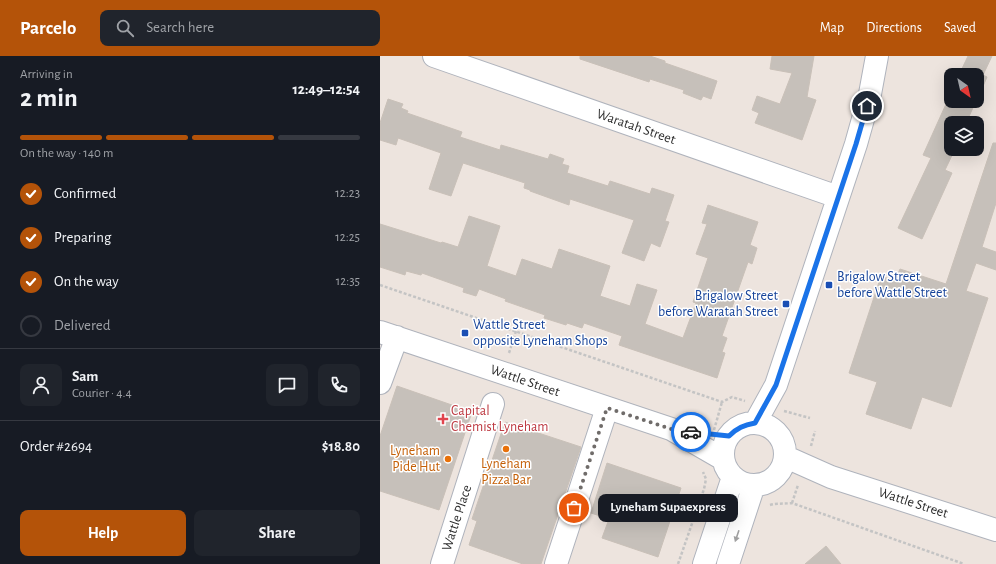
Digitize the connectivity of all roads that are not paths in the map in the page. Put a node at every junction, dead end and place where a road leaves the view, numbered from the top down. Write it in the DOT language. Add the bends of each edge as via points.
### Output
graph roads {
  1 [pos="434,56"];
  2 [pos="877,56"];
  3 [pos="838,197"];
  4 [pos="388,335"];
  5 [pos="380,383"];
  6 [pos="776,385"];
  7 [pos="493,404"];
  8 [pos="607,408"];
  9 [pos="755,423"];
  10 [pos="671,429"];
  11 [pos="779,434"];
  12 [pos="729,436"];
  13 [pos="786,457"];
  14 [pos="728,468"];
  15 [pos="776,477"];
  16 [pos="831,477"];
  17 [pos="754,486"];
  18 [pos="996,530"];
  19 [pos="442,564"];
  20 [pos="556,564"];
  21 [pos="704,564"];
  22 [pos="728,564"];
  1 -- 3 [label="street, Waratah Street"];
  2 -- 3 [label="street" via="870,94"];
  3 -- 6 [label="street"];
  4 -- 5 [label="street"];
  4 -- 8 [label="street, Wattle Street"];
  6 -- 9 [label="street"];
  6 -- 11 [label="street"];
  7 -- 19 [label="street, Wattle Place"];
  8 -- 10 [label="street, Wattle Street"];
  8 -- 20 [label="street"];
  9 -- 11 [label="street" via="764,424"];
  9 -- 12 [label="street" via="740,426"];
  10 -- 12 [label="street, Wattle Street"];
  10 -- 14 [label="street, Wattle Street"];
  11 -- 13 [label="street" via="786,449"];
  12 -- 14 [label="street" via="723,451"];
  13 -- 15 [label="street"];
  13 -- 16 [label="street, Wattle Street"];
  14 -- 17 [label="street" via="746,484"];
  14 -- 21 [label="street"];
  15 -- 16 [label="street, Wattle Street"];
  15 -- 17 [label="street" via="762,485"];
  16 -- 18 [label="street, Wattle Street"];
  17 -- 22 [label="street, one-way"];
}
